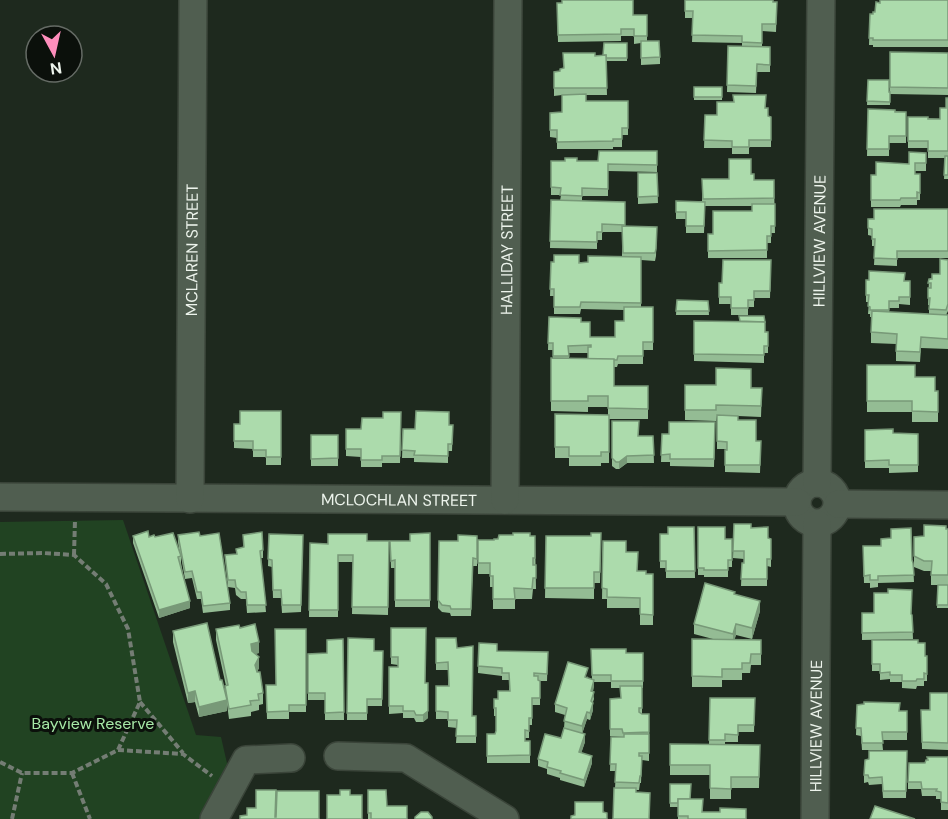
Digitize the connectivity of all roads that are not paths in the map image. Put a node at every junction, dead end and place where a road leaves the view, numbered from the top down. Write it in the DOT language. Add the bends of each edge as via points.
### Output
graph roads {
  1 [pos="193,0"];
  2 [pos="508,0"];
  3 [pos="821,0"];
  4 [pos="817,483"];
  5 [pos="0,498"];
  6 [pos="190,499"];
  7 [pos="505,500"];
  8 [pos="797,502"];
  9 [pos="838,504"];
  10 [pos="948,505"];
  11 [pos="817,524"];
  12 [pos="338,756"];
  13 [pos="291,758"];
  14 [pos="214,819"];
  15 [pos="505,819"];
  16 [pos="815,819"];
  1 -- 6 [label="street, MCLAREN STREET"];
  2 -- 7 [label="street, HALLIDAY STREET"];
  3 -- 4 [label="street, HILLVIEW AVENUE"];
  4 -- 8 [label="street" via="802,489"];
  4 -- 9 [label="street" via="830,487"];
  5 -- 6 [label="street, MCLOCHLAN STREET"];
  6 -- 7 [label="street, MCLOCHLAN STREET"];
  7 -- 8 [label="street, MCLOCHLAN STREET"];
  8 -- 11 [label="street" via="804,519"];
  9 -- 10 [label="street"];
  9 -- 11 [label="street" via="832,517"];
  11 -- 16 [label="street, HILLVIEW AVENUE"];
  12 -- 15 [label="street" via="406,758"];
  13 -- 14 [label="street" via="246,760"];
}
